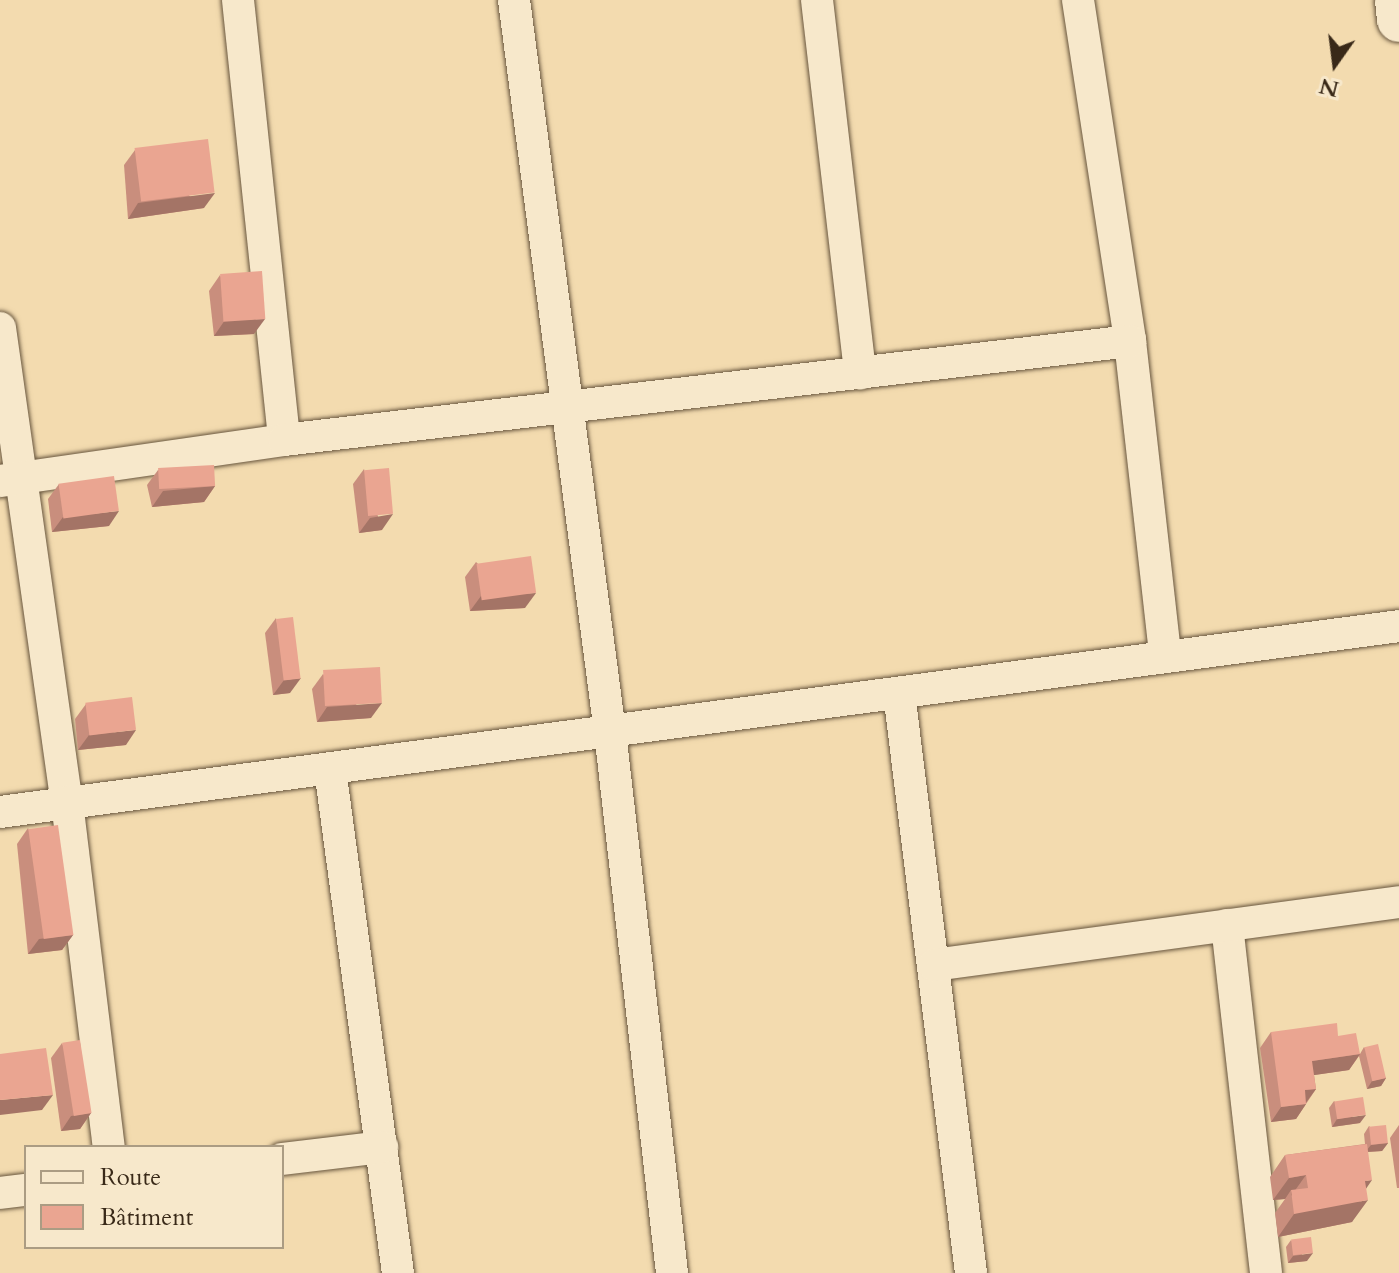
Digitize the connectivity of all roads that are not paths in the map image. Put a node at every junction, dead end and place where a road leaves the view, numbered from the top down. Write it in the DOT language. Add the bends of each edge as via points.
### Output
graph roads {
  1 [pos="238,0"];
  2 [pos="514,0"];
  3 [pos="817,0"];
  4 [pos="1078,0"];
  5 [pos="1397,0"];
  6 [pos="1399,20"];
  7 [pos="0,328"];
  8 [pos="1130,341"];
  9 [pos="860,374"];
  10 [pos="564,408"];
  11 [pos="284,440"];
  12 [pos="11,479"];
  13 [pos="1399,626"];
  14 [pos="1165,654"];
  15 [pos="899,693"];
  16 [pos="610,732"];
  17 [pos="330,769"];
  18 [pos="67,802"];
  19 [pos="0,812"];
  20 [pos="1399,902"];
  21 [pos="1227,925"];
  22 [pos="934,965"];
  23 [pos="109,1145"];
  24 [pos="382,1147"];
  25 [pos="284,1159"];
  26 [pos="24,1190"];
  27 [pos="0,1193"];
  28 [pos="398,1273"];
  29 [pos="672,1273"];
  30 [pos="971,1273"];
  31 [pos="1266,1273"];
  1 -- 11 [label="street"];
  2 -- 10 [label="street"];
  3 -- 9 [label="street"];
  4 -- 8 [label="street"];
  5 -- 6 [label="street"];
  7 -- 12 [label="street"];
  8 -- 9 [label="street"];
  8 -- 14 [label="street"];
  9 -- 10 [label="street"];
  10 -- 11 [label="street"];
  10 -- 16 [label="street"];
  11 -- 12 [label="street"];
  12 -- 18 [label="street"];
  13 -- 14 [label="street"];
  14 -- 15 [label="street"];
  15 -- 16 [label="street"];
  15 -- 22 [label="street"];
  16 -- 17 [label="street"];
  16 -- 29 [label="street"];
  17 -- 18 [label="street"];
  17 -- 24 [label="street"];
  18 -- 19 [label="street"];
  18 -- 23 [label="street"];
  20 -- 21 [label="street"];
  21 -- 22 [label="street"];
  21 -- 31 [label="street"];
  22 -- 30 [label="street"];
  24 -- 25 [label="street"];
  24 -- 28 [label="street"];
  26 -- 27 [label="street"];
}
